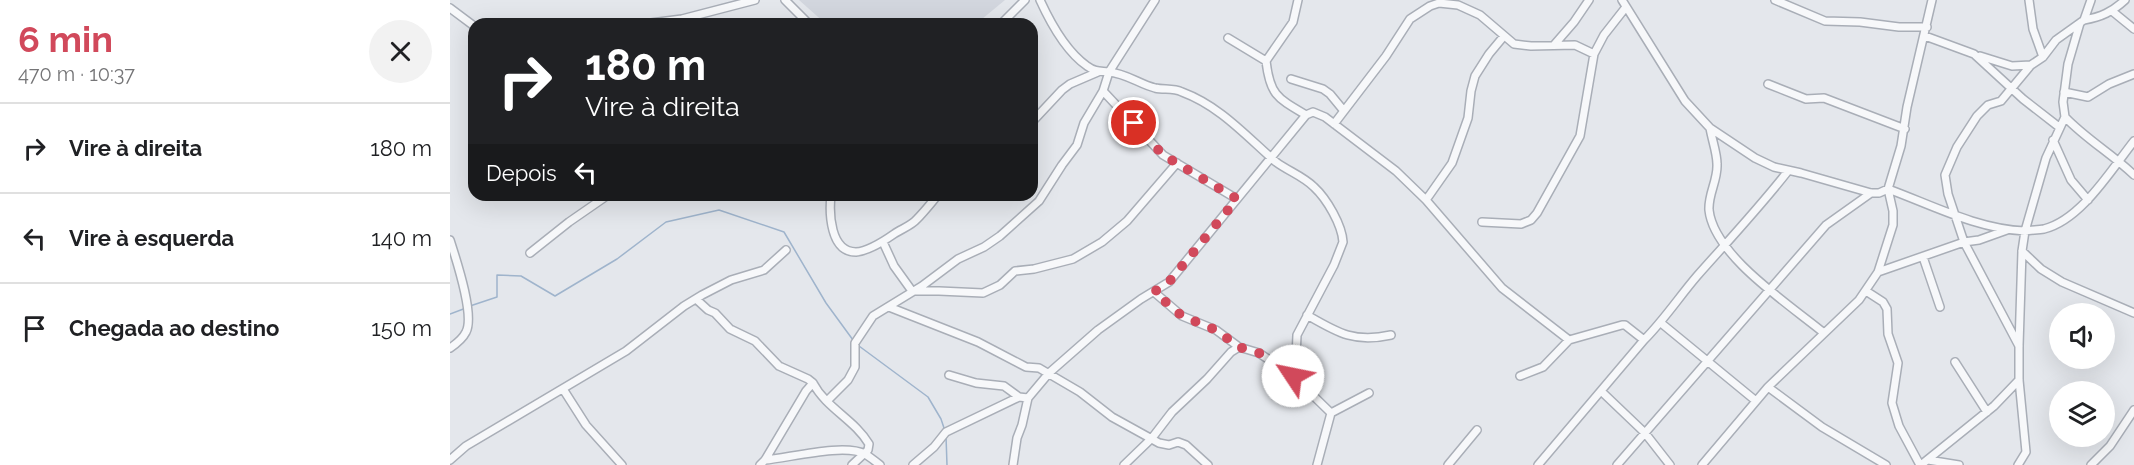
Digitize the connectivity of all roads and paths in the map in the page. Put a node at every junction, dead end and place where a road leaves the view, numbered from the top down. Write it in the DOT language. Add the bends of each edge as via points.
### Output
graph roads {
  1 [pos="754,0"];
  2 [pos="785,0"];
  3 [pos="1025,0"];
  4 [pos="1040,0"];
  5 [pos="1155,0"];
  6 [pos="1298,0"];
  7 [pos="1589,0"];
  8 [pos="1774,0"];
  9 [pos="1932,0"];
  10 [pos="2029,0"];
  11 [pos="2091,0"];
  12 [pos="2125,0"];
  13 [pos="1624,3"];
  14 [pos="450,8"];
  15 [pos="2112,11"];
  16 [pos="686,18"];
  17 [pos="803,18"];
  18 [pos="1007,18"];
  19 [pos="2082,21"];
  20 [pos="468,22"];
  21 [pos="1927,27"];
  22 [pos="2134,29"];
  23 [pos="1504,36"];
  24 [pos="1925,36"];
  25 [pos="1228,38"];
  26 [pos="1554,45"];
  27 [pos="1594,54"];
  28 [pos="1974,54"];
  29 [pos="2043,57"];
  30 [pos="1266,61"];
  31 [pos="2031,65"];
  32 [pos="1098,72"];
  33 [pos="1109,72"];
  34 [pos="2134,74"];
  35 [pos="1291,79"];
  36 [pos="1768,84"];
  37 [pos="2012,88"];
  38 [pos="1103,92"];
  39 [pos="2064,92"];
  40 [pos="1344,111"];
  41 [pos="1306,115"];
  42 [pos="1038,116"];
  43 [pos="2065,117"];
  44 [pos="1334,124"];
  45 [pos="2059,127"];
  46 [pos="1710,128"];
  47 [pos="1905,129"];
  48 [pos="2054,140"];
  49 [pos="2134,141"];
  50 [pos="1271,157"];
  51 [pos="2119,160"];
  52 [pos="1177,163"];
  53 [pos="1788,171"];
  54 [pos="2134,175"];
  55 [pos="1888,189"];
  56 [pos="1871,193"];
  57 [pos="1237,199"];
  58 [pos="1426,200"];
  59 [pos="2088,200"];
  60 [pos="599,201"];
  61 [pos="831,201"];
  62 [pos="933,201"];
  63 [pos="1954,215"];
  64 [pos="1482,222"];
  65 [pos="2007,230"];
  66 [pos="2025,231"];
  67 [pos="450,240"];
  68 [pos="883,242"];
  69 [pos="1964,242"];
  70 [pos="1724,245"];
  71 [pos="786,250"];
  72 [pos="2022,250"];
  73 [pos="530,254"];
  74 [pos="1923,257"];
  75 [pos="1878,272"];
  76 [pos="1771,289"];
  77 [pos="912,291"];
  78 [pos="1866,291"];
  79 [pos="1154,292"];
  80 [pos="696,299"];
  81 [pos="889,307"];
  82 [pos="1940,307"];
  83 [pos="2134,313"];
  84 [pos="1307,315"];
  85 [pos="1661,323"];
  86 [pos="1824,333"];
  87 [pos="1391,335"];
  88 [pos="1569,340"];
  89 [pos="1644,340"];
  90 [pos="2019,346"];
  91 [pos="1239,347"];
  92 [pos="450,348"];
  93 [pos="1707,360"];
  94 [pos="1955,363"];
  95 [pos="1049,373"];
  96 [pos="949,375"];
  97 [pos="1520,376"];
  98 [pos="2019,380"];
  99 [pos="813,384"];
  100 [pos="1302,384"];
  101 [pos="1768,387"];
  102 [pos="563,389"];
  103 [pos="1601,391"];
  104 [pos="1369,393"];
  105 [pos="1019,397"];
  106 [pos="1028,398"];
  107 [pos="827,401"];
  108 [pos="1756,401"];
  109 [pos="2134,410"];
  110 [pos="1987,412"];
  111 [pos="1331,413"];
  112 [pos="1477,430"];
  113 [pos="1644,433"];
  114 [pos="1152,438"];
  115 [pos="865,454"];
  116 [pos="450,460"];
  117 [pos="1928,460"];
  118 [pos="763,463"];
  119 [pos="622,465"];
  120 [pos="852,465"];
  121 [pos="880,465"];
  122 [pos="913,465"];
  123 [pos="1013,465"];
  124 [pos="1125,465"];
  125 [pos="1208,465"];
  126 [pos="1317,465"];
  127 [pos="1448,465"];
  128 [pos="1538,465"];
  129 [pos="1617,465"];
  130 [pos="1670,465"];
  131 [pos="1702,465"];
  132 [pos="1885,465"];
  133 [pos="1921,465"];
  134 [pos="1959,465"];
  135 [pos="2018,465"];
  136 [pos="2091,465"];
  1 -- 16 [label="street"];
  2 -- 17 [label="street"];
  3 -- 18 [label="street"];
  4 -- 32 [label="street" via="1067,44 1081,61"];
  5 -- 33 [label="street"];
  6 -- 30 [label="street" via="1293,22"];
  7 -- 26 [label="street"];
  8 -- 21 [label="street" via="1825,21"];
  9 -- 21 [label="street"];
  10 -- 29 [label="street"];
  11 -- 19 [label="street"];
  12 -- 15 [label="street"];
  13 -- 27 [label="street"];
  13 -- 46 [label="street" via="1685,101"];
  14 -- 20 [label="street"];
  15 -- 19 [label="street"];
  15 -- 22 [label="street"];
  19 -- 29 [label="street" via="2056,40"];
  19 -- 39 [label="street" via="2068,64"];
  21 -- 24 [label="street"];
  23 -- 26 [label="street" via="1522,46"];
  23 -- 40 [label="street" via="1489,22 1458,5 1447,2 1430,6 1410,19"];
  23 -- 58 [label="street" via="1476,76 1468,118 1452,163"];
  24 -- 28 [label="street"];
  24 -- 47 [label="street"];
  25 -- 30 [label="street"];
  26 -- 27 [label="street" via="1575,45"];
  27 -- 64 [label="street" via="1580,136 1538,213 1521,225"];
  28 -- 31 [label="street" via="2012,66"];
  28 -- 37 [label="street"];
  29 -- 31 [label="street"];
  30 -- 41 [label="street" via="1271,88"];
  31 -- 37 [label="street"];
  32 -- 33 [label="street"];
  32 -- 42 [label="street" via="1070,84"];
  33 -- 38 [label="street"];
  33 -- 50 [label="street" via="1196,98 1238,125"];
  34 -- 39 [label="street" via="2088,97"];
  35 -- 40 [label="street" via="1323,89"];
  36 -- 47 [label="street" via="1806,99 1824,98"];
  37 -- 45 [label="street"];
  37 -- 63 [label="street" via="2001,101 1988,105 1977,116 1949,163 1945,182"];
  38 -- 52 [label="street" via="1163,155"];
  38 -- 77 [label="street" via="1084,123 1077,145 1039,201 1000,236"];
  39 -- 43 [label="street"];
  40 -- 44 [label="street"];
  41 -- 44 [label="street" via="1317,113"];
  41 -- 50 [label="street"];
  43 -- 45 [label="street"];
  43 -- 51 [label="street"];
  44 -- 58 [label="street" via="1396,171"];
  45 -- 48 [label="street"];
  46 -- 53 [label="street" via="1755,158"];
  46 -- 70 [label="street" via="1718,166 1709,208"];
  47 -- 55 [label="street"];
  48 -- 59 [label="street" via="2071,180"];
  48 -- 66 [label="street"];
  49 -- 51 [label="street"];
  50 -- 57 [label="street"];
  50 -- 84 [label="street" via="1314,186 1328,205 1343,239"];
  51 -- 54 [label="street"];
  51 -- 59 [label="street"];
  52 -- 57 [label="street"];
  52 -- 77 [label="street" via="1127,220 1102,242 1073,259 1015,271 1000,285 983,293"];
  53 -- 56 [label="street"];
  53 -- 70 [label="street"];
  55 -- 56 [label="street"];
  55 -- 63 [label="street"];
  55 -- 75 [label="street" via="1893,225"];
  56 -- 76 [label="street" via="1826,225"];
  57 -- 79 [label="street" via="1169,282"];
  58 -- 88 [label="street" via="1502,288"];
  59 -- 66 [label="street" via="2056,224"];
  60 -- 73 [label="street"];
  61 -- 68 [label="street" via="834,232 845,249 855,252"];
  62 -- 68 [label="street" via="914,222"];
  63 -- 65 [label="street"];
  63 -- 69 [label="street"];
  65 -- 66 [label="street"];
  65 -- 69 [label="street"];
  66 -- 72 [label="street"];
  67 -- 92 [label="street" via="470,321 467,332"];
  68 -- 77 [label="street"];
  69 -- 74 [label="street"];
  69 -- 90 [label="street"];
  70 -- 76 [label="street"];
  70 -- 85 [label="street"];
  71 -- 80 [label="street" via="764,270 731,280"];
  72 -- 83 [label="street" via="2062,282"];
  72 -- 90 [label="street"];
  74 -- 75 [label="street"];
  74 -- 82 [label="street"];
  75 -- 78 [label="street"];
  76 -- 86 [label="street"];
  76 -- 93 [label="street"];
  77 -- 81 [label="street"];
  78 -- 86 [label="street"];
  78 -- 133 [label="street" via="1887,309 1888,334 1898,363 1892,403 1899,426"];
  79 -- 91 [label="street" via="1182,316 1216,330"];
  79 -- 95 [label="street" via="1098,330"];
  80 -- 99 [label="street" via="730,329 755,341 779,366"];
  80 -- 102 [label="street" via="638,343"];
  81 -- 95 [label="street" via="978,342 1026,367"];
  81 -- 107 [label="street" via="870,319 855,343 855,367"];
  84 -- 87 [label="street" via="1353,338"];
  84 -- 100 [label="street" via="1296,340"];
  85 -- 89 [label="street"];
  85 -- 93 [label="street"];
  86 -- 101 [label="street"];
  88 -- 89 [label="street" via="1622,325"];
  88 -- 97 [label="street" via="1543,367"];
  89 -- 103 [label="street"];
  90 -- 98 [label="street"];
  91 -- 100 [label="street" via="1259,353"];
  91 -- 114 [label="street" via="1172,412"];
  93 -- 108 [label="street"];
  93 -- 113 [label="street"];
  94 -- 110 [label="street"];
  95 -- 106 [label="street"];
  95 -- 114 [label="street" via="1112,417"];
  96 -- 105 [label="street" via="1004,386"];
  98 -- 110 [label="street"];
  98 -- 135 [label="street" via="2026,452"];
  99 -- 107 [label="street"];
  99 -- 118 [label="street"];
  100 -- 111 [label="street"];
  101 -- 108 [label="street"];
  101 -- 132 [label="street" via="1822,427"];
  102 -- 116 [label="street" via="466,446"];
  102 -- 119 [label="street" via="586,425"];
  103 -- 113 [label="street"];
  103 -- 128 [label="street"];
  104 -- 111 [label="street"];
  105 -- 106 [label="street"];
  105 -- 122 [label="street" via="945,432"];
  106 -- 123 [label="street"];
  107 -- 115 [label="street" via="866,437 870,447"];
  108 -- 131 [label="street"];
  109 -- 136 [label="street" via="2110,446"];
  110 -- 117 [label="street"];
  111 -- 126 [label="street"];
  112 -- 127 [label="street"];
  113 -- 129 [label="street"];
  113 -- 130 [label="street"];
  114 -- 124 [label="street"];
  114 -- 125 [label="street" via="1165,445 1186,445"];
  115 -- 118 [label="street" via="833,450"];
  115 -- 120 [label="street"];
  115 -- 121 [label="street"];
  117 -- 133 [label="street"];
  117 -- 134 [label="street"];
}
